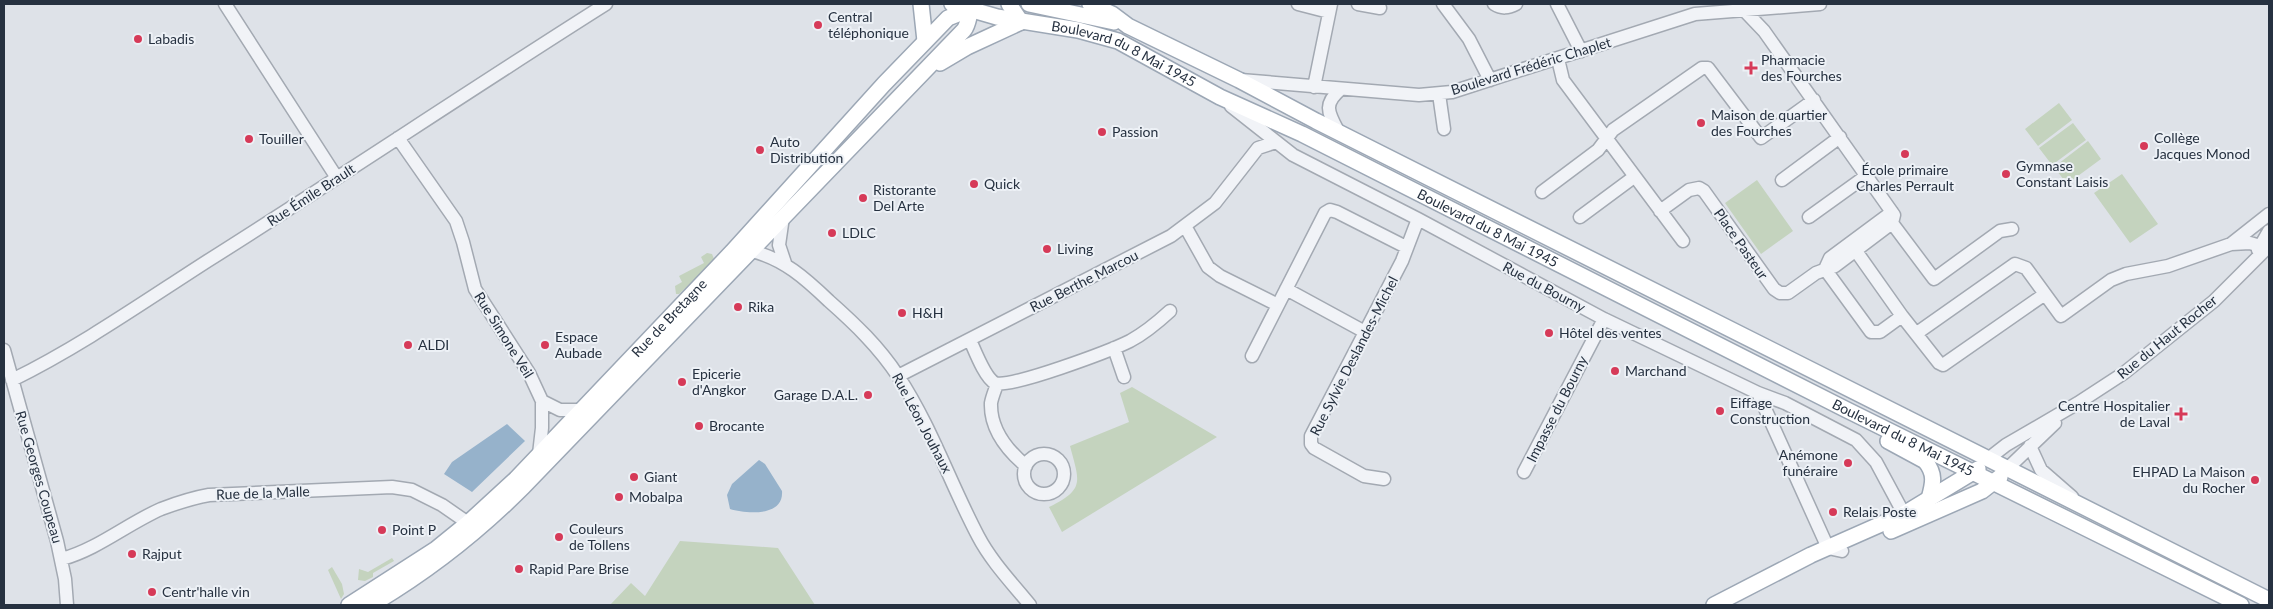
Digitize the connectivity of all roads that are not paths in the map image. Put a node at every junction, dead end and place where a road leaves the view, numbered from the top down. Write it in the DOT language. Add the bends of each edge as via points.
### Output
graph roads {
  1 [pos="225,4"];
  2 [pos="606,4"];
  3 [pos="921,4"];
  4 [pos="952,4"];
  5 [pos="1008,4"];
  6 [pos="1029,4"];
  7 [pos="1090,4"];
  8 [pos="1298,4"];
  9 [pos="1358,4"];
  10 [pos="1443,4"];
  11 [pos="1494,4"];
  12 [pos="1516,4"];
  13 [pos="1557,4"];
  14 [pos="1820,4"];
  15 [pos="975,6"];
  16 [pos="1330,8"];
  17 [pos="1380,8"];
  18 [pos="1767,8"];
  19 [pos="1694,9"];
  20 [pos="1743,9"];
  21 [pos="1021,22"];
  22 [pos="1128,26"];
  23 [pos="1764,31"];
  24 [pos="925,41"];
  25 [pos="1581,51"];
  26 [pos="1558,59"];
  27 [pos="923,74"];
  28 [pos="1238,80"];
  29 [pos="1490,80"];
  30 [pos="1314,87"];
  31 [pos="1341,89"];
  32 [pos="1439,94"];
  33 [pos="1220,97"];
  34 [pos="1814,100"];
  35 [pos="1254,124"];
  36 [pos="1444,128"];
  37 [pos="1338,131"];
  38 [pos="1840,137"];
  39 [pos="398,138"];
  40 [pos="1606,140"];
  41 [pos="1276,142"];
  42 [pos="1249,159"];
  43 [pos="1866,176"];
  44 [pos="1634,177"];
  45 [pos="337,178"];
  46 [pos="1782,180"];
  47 [pos="1542,192"];
  48 [pos="1660,211"];
  49 [pos="2269,214"];
  50 [pos="783,217"];
  51 [pos="1580,217"];
  52 [pos="1809,217"];
  53 [pos="1892,218"];
  54 [pos="1418,219"];
  55 [pos="2255,225"];
  56 [pos="1185,226"];
  57 [pos="2012,229"];
  58 [pos="2267,240"];
  59 [pos="1683,241"];
  60 [pos="2231,244"];
  61 [pos="1406,247"];
  62 [pos="751,251"];
  63 [pos="1856,251"];
  64 [pos="785,263"];
  65 [pos="1825,269"];
  66 [pos="1286,290"];
  67 [pos="2045,294"];
  68 [pos="1278,305"];
  69 [pos="1170,311"];
  70 [pos="1902,316"];
  71 [pos="1604,319"];
  72 [pos="1365,332"];
  73 [pos="1917,333"];
  74 [pos="970,340"];
  75 [pos="1114,348"];
  76 [pos="4,350"];
  77 [pos="1252,356"];
  78 [pos="898,376"];
  79 [pos="1124,377"];
  80 [pos="12,380"];
  81 [pos="997,384"];
  82 [pos="1758,393"];
  83 [pos="542,401"];
  84 [pos="2078,403"];
  85 [pos="1844,409"];
  86 [pos="581,410"];
  87 [pos="2030,446"];
  88 [pos="539,454"];
  89 [pos="1026,466"];
  90 [pos="1981,466"];
  91 [pos="1524,472"];
  92 [pos="1384,479"];
  93 [pos="2001,479"];
  94 [pos="1929,499"];
  95 [pos="1953,503"];
  96 [pos="2089,510"];
  97 [pos="1904,514"];
  98 [pos="2105,519"];
  99 [pos="468,523"];
  100 [pos="1835,550"];
  101 [pos="62,559"];
  102 [pos="2269,600"];
  103 [pos="67,605"];
  104 [pos="349,605"];
  105 [pos="371,605"];
  106 [pos="1030,605"];
  107 [pos="1714,605"];
  108 [pos="2241,605"];
  1 -- 45 [label="street"];
  2 -- 39 [label="street, Rue Émile Brault"];
  3 -- 24 [label="main road"];
  4 -- 15 [label="main road, Boulevard du 8 Mai 1945"];
  5 -- 21 [label="main road"];
  6 -- 22 [label="main road"];
  7 -- 22 [label="main road, Boulevard du 8 Mai 1945"];
  8 -- 16 [label="street"];
  9 -- 17 [label="street"];
  10 -- 29 [label="street" via="1469,39"];
  11 -- 12 [label="street" via="1499,8"];
  13 -- 25 [label="street"];
  14 -- 18 [label="street, Boulevard Frédéric Chaplet"];
  15 -- 21 [label="main road, Boulevard du 8 Mai 1945"];
  15 -- 24 [label="main road, Rue de Bretagne" via="948,18"];
  15 -- 27 [label="main road, Rue de Bretagne" via="967,26"];
  16 -- 30 [label="street"];
  18 -- 20 [label="street, Boulevard Frédéric Chaplet"];
  18 -- 23 [label="street"];
  19 -- 20 [label="street, Boulevard Frédéric Chaplet"];
  19 -- 25 [label="street, Boulevard Frédéric Chaplet"];
  20 -- 23 [label="street"];
  21 -- 27 [label="main road" via="967,47"];
  21 -- 33 [label="main road, Boulevard du 8 Mai 1945" via="1078,30 1118,41"];
  22 -- 28 [label="main road, Boulevard du 8 Mai 1945"];
  23 -- 34 [label="street"];
  24 -- 86 [label="main road, Rue de Bretagne" via="726,259"];
  25 -- 26 [label="street, Boulevard Frédéric Chaplet"];
  26 -- 29 [label="street, Boulevard Frédéric Chaplet"];
  26 -- 40 [label="street" via="1563,80"];
  27 -- 50 [label="main road, Rue de Bretagne"];
  28 -- 30 [label="street, Boulevard Frédéric Chaplet"];
  28 -- 37 [label="main road, Boulevard du 8 Mai 1945"];
  29 -- 32 [label="street, Boulevard Frédéric Chaplet"];
  30 -- 31 [label="street, Boulevard Frédéric Chaplet"];
  31 -- 32 [label="street, Boulevard Frédéric Chaplet"];
  31 -- 37 [label="street" via="1328,105"];
  32 -- 36 [label="street"];
  33 -- 35 [label="street, Rue du Bourny"];
  33 -- 85 [label="main road, Boulevard du 8 Mai 1945" via="1302,134"];
  34 -- 38 [label="street"];
  34 -- 40 [label="street" via="1761,138 1708,68 1702,68 1613,130"];
  35 -- 41 [label="street, Rue du Bourny"];
  35 -- 42 [label="street, Rue Berthe Marcou" via="1255,136"];
  37 -- 90 [label="main road, Boulevard du 8 Mai 1945"];
  38 -- 43 [label="street"];
  38 -- 46 [label="street"];
  39 -- 45 [label="street, Rue Émile Brault"];
  39 -- 83 [label="street, Rue Simone Veil" via="456,221 475,289 529,372"];
  40 -- 44 [label="street"];
  40 -- 47 [label="street" via="1598,150"];
  41 -- 42 [label="street, Rue Berthe Marcou" via="1258,148"];
  41 -- 54 [label="street, Rue du Bourny" via="1293,155"];
  42 -- 56 [label="street, Rue Berthe Marcou" via="1215,203"];
  43 -- 52 [label="street"];
  43 -- 53 [label="street"];
  44 -- 48 [label="street"];
  44 -- 51 [label="street"];
  45 -- 80 [label="street, Rue Émile Brault" via="47,363"];
  48 -- 59 [label="street"];
  48 -- 65 [label="street, Place Pasteur" via="1689,190 1698,188 1704,191 1780,293 1788,294"];
  49 -- 55 [label="street"];
  50 -- 62 [label="main road, Rue de Bretagne"];
  50 -- 64 [label="street" via="779,245"];
  53 -- 57 [label="street" via="1934,279 2000,231"];
  53 -- 63 [label="street, Place Pasteur"];
  53 -- 65 [label="street, Place Pasteur" via="1830,258"];
  54 -- 61 [label="street, Rue Sylvie Deslandes-Michel"];
  54 -- 71 [label="street, Rue du Bourny"];
  55 -- 58 [label="street"];
  55 -- 60 [label="street"];
  56 -- 68 [label="street" via="1208,267"];
  56 -- 74 [label="street, Rue Berthe Marcou"];
  58 -- 60 [label="street"];
  58 -- 84 [label="street, Rue du Haut Rocher" via="2251,264 2214,301 2124,373"];
  60 -- 67 [label="street" via="2168,266 2111,280 2061,316"];
  61 -- 66 [label="street" via="1330,210 1325,213"];
  61 -- 72 [label="street, Rue Sylvie Deslandes-Michel"];
  62 -- 64 [label="street, Rue Léon Jouhaux"];
  62 -- 105 [label="main road, Rue de Bretagne" via="488,521 443,558"];
  63 -- 65 [label="street, Place Pasteur"];
  63 -- 70 [label="street"];
  64 -- 78 [label="street, Rue Léon Jouhaux" via="868,336"];
  65 -- 70 [label="street" via="1871,332 1880,332"];
  66 -- 68 [label="street"];
  66 -- 72 [label="street"];
  67 -- 73 [label="street" via="2026,268 2015,264"];
  67 -- 73 [label="street" via="1943,365"];
  68 -- 77 [label="street"];
  69 -- 75 [label="street" via="1152,327"];
  70 -- 73 [label="street"];
  71 -- 82 [label="street, Rue du Bourny"];
  71 -- 91 [label="street, Impasse du Bourny"];
  72 -- 92 [label="street, Rue Sylvie Deslandes-Michel" via="1311,436 1310,444 1364,476"];
  74 -- 78 [label="street, Rue Berthe Marcou"];
  74 -- 81 [label="street" via="990,380"];
  75 -- 79 [label="street"];
  75 -- 81 [label="street" via="1072,364"];
  76 -- 80 [label="street, Rue Georges Coupeau"];
  78 -- 106 [label="street, Rue Léon Jouhaux" via="929,431 978,536"];
  80 -- 101 [label="street, Rue Georges Coupeau"];
  81 -- 89 [label="street" via="991,403 1000,439"];
  82 -- 97 [label="street, Rue du Bourny" via="1785,403 1856,440 1876,462"];
  82 -- 100 [label="street"];
  83 -- 86 [label="street" via="560,410"];
  83 -- 88 [label="street, Rue Simone Veil"];
  84 -- 87 [label="street, Rue du Haut Rocher"];
  84 -- 90 [label="street, Rue du Haut Rocher" via="2006,444"];
  85 -- 90 [label="main road" via="1874,415"];
  85 -- 94 [label="main road" via="1885,440 1925,461 1934,479"];
  86 -- 88 [label="main road, Rue de Bretagne"];
  87 -- 93 [label="street, Rue du Haut Rocher"];
  87 -- 96 [label="street" via="2041,470"];
  88 -- 99 [label="main road, Rue de Bretagne"];
  90 -- 93 [label="main road, Boulevard du 8 Mai 1945"];
  90 -- 94 [label="main road"];
  90 -- 95 [label="main road" via="1971,486"];
  93 -- 95 [label="main road"];
  93 -- 96 [label="main road, Boulevard du 8 Mai 1945"];
  93 -- 98 [label="main road" via="2086,519"];
  93 -- 108 [label="main road, Boulevard du 8 Mai 1945"];
  94 -- 97 [label="main road"];
  95 -- 100 [label="main road"];
  96 -- 98 [label="main road, Boulevard du 8 Mai 1945"];
  97 -- 100 [label="main road"];
  98 -- 102 [label="main road, Boulevard du 8 Mai 1945"];
  99 -- 101 [label="street, Rue de la Malle" via="412,490 392,487 209,495 184,500 160,510 101,543"];
  99 -- 104 [label="main road, Rue de Bretagne" via="422,559"];
  100 -- 107 [label="main road" via="1810,555"];
  101 -- 103 [label="street, Rue Georges Coupeau"];
}
